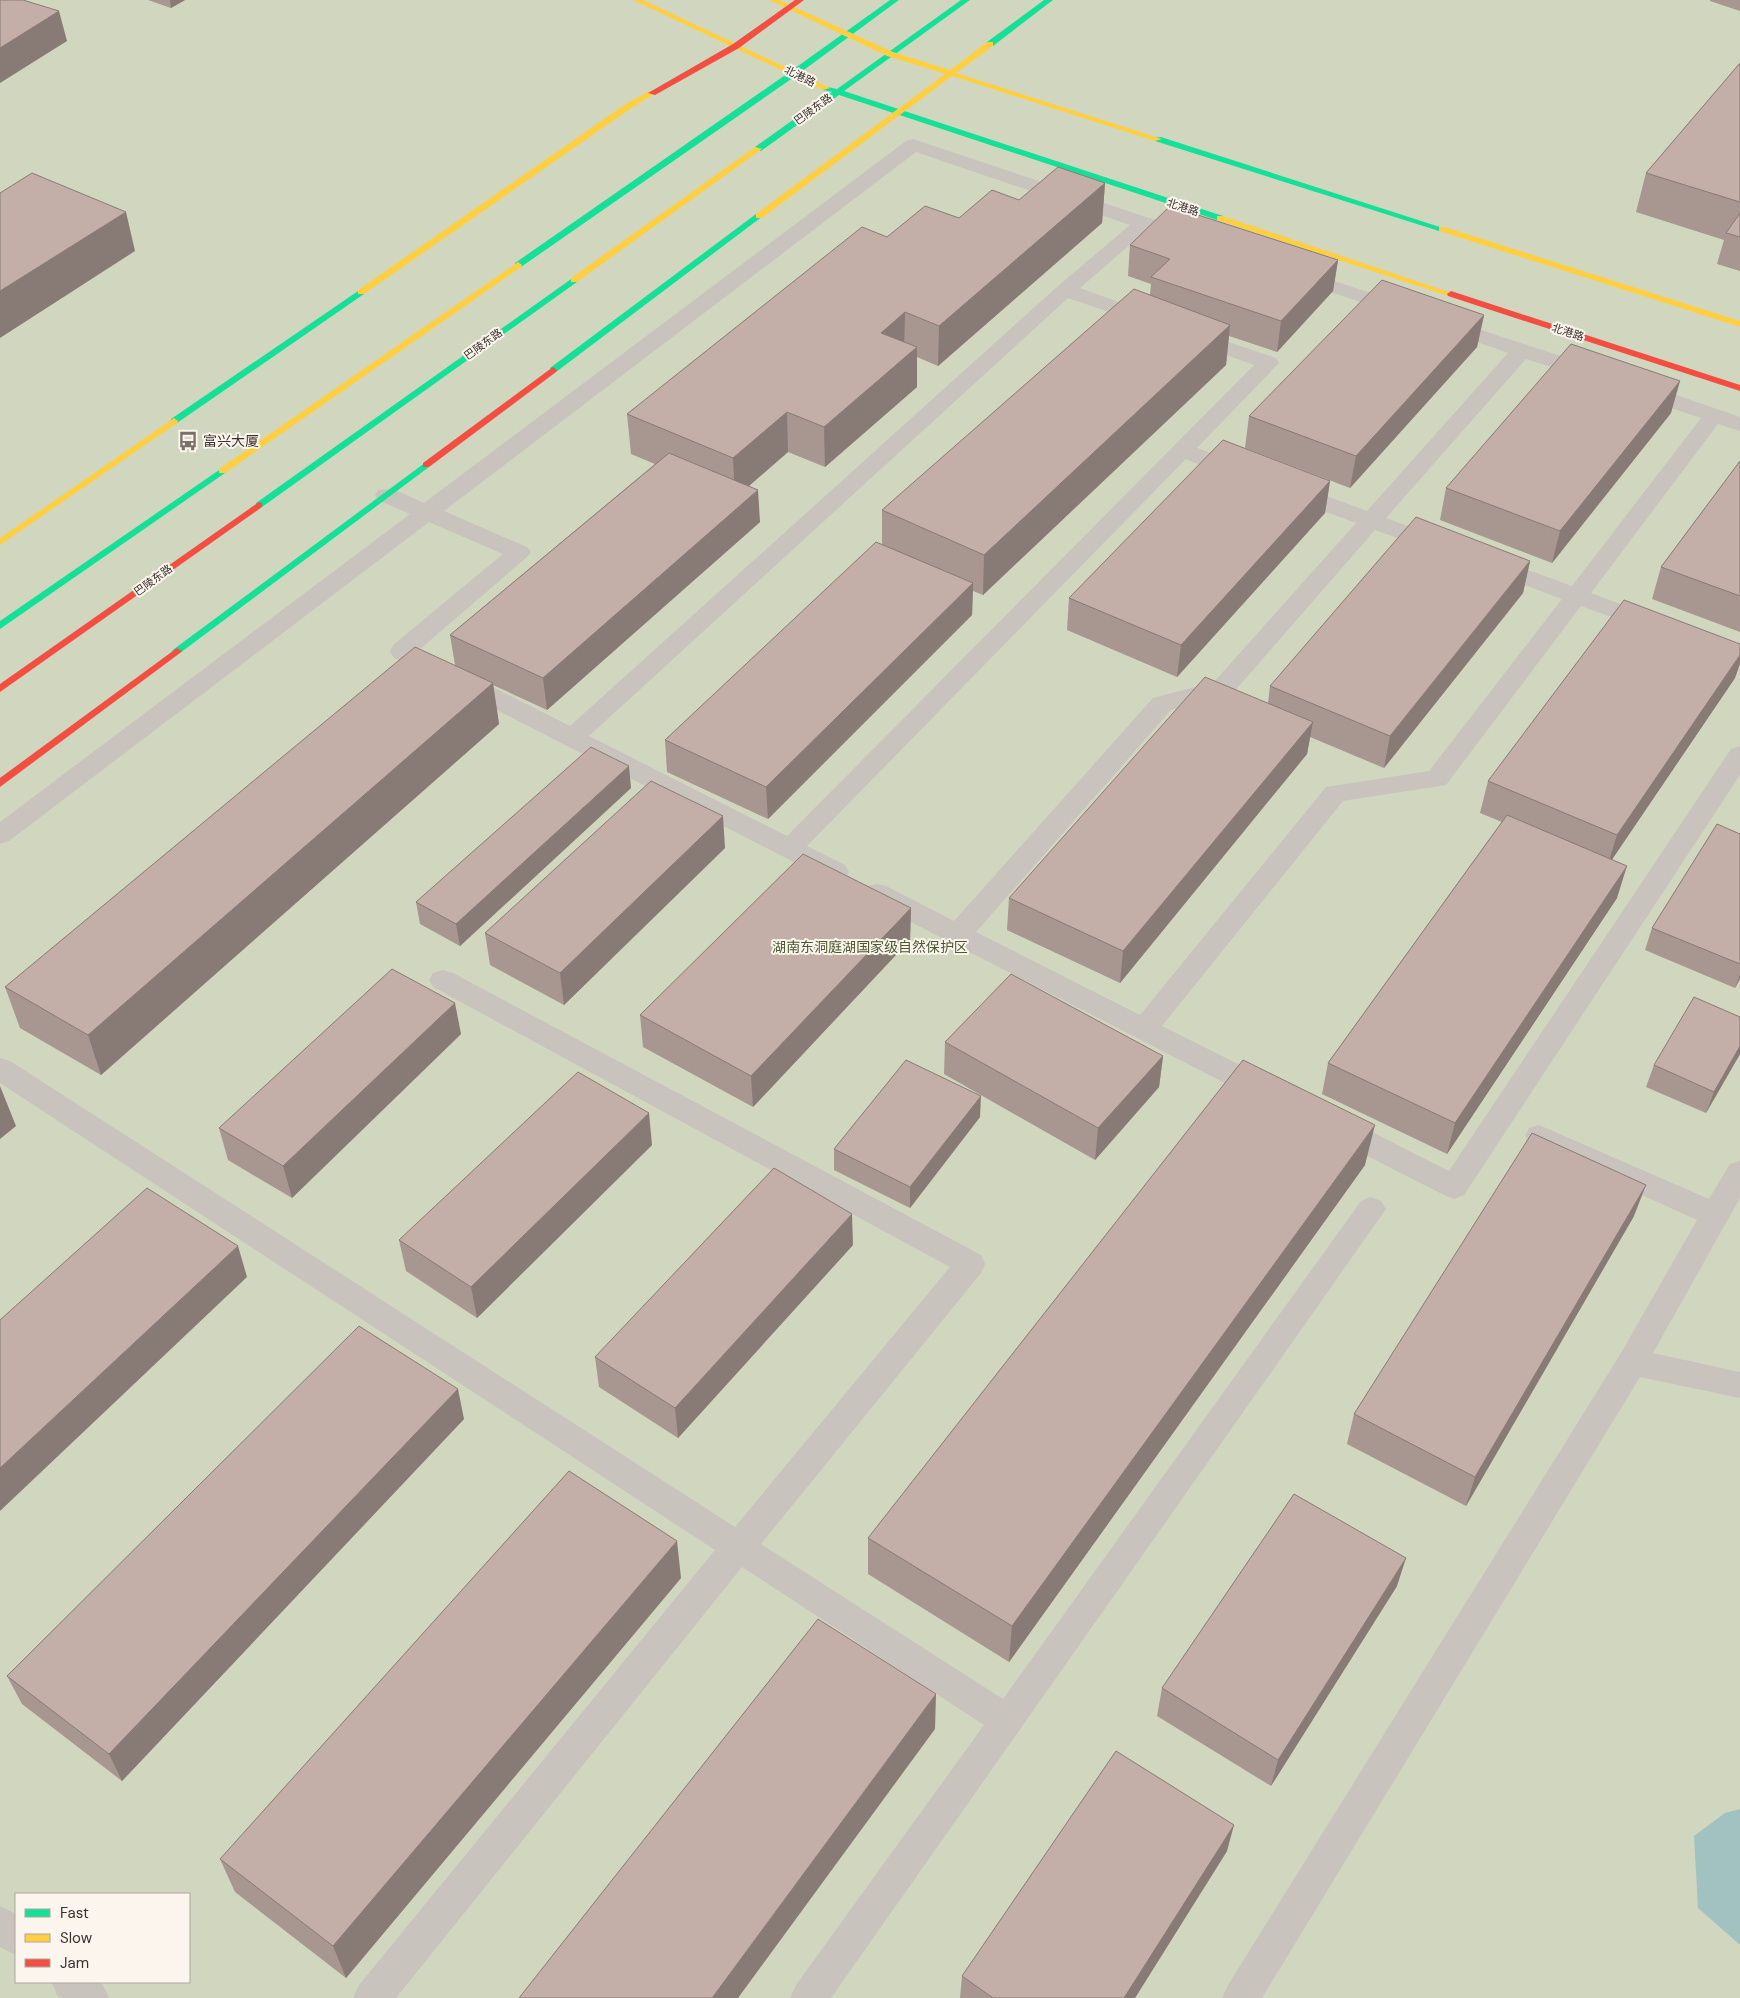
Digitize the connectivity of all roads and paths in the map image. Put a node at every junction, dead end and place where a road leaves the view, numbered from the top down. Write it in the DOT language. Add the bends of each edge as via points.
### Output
graph roads {
  1 [pos="637,0"];
  2 [pos="773,0"];
  3 [pos="800,0"];
  4 [pos="895,0"];
  5 [pos="966,0"];
  6 [pos="1049,0"];
  7 [pos="789,7"];
  8 [pos="848,33"];
  9 [pos="736,46"];
  10 [pos="890,54"];
  11 [pos="794,73"];
  12 [pos="950,74"];
  13 [pos="836,93"];
  14 [pos="897,113"];
  15 [pos="1144,223"];
  16 [pos="1210,245"];
  17 [pos="1276,267"];
  18 [pos="1065,290"];
  19 [pos="1740,324"];
  20 [pos="1522,350"];
  21 [pos="1740,388"];
  22 [pos="1714,415"];
  23 [pos="1740,424"];
  24 [pos="1182,450"];
  25 [pos="386,495"];
  26 [pos="0,542"];
  27 [pos="0,626"];
  28 [pos="1666,629"];
  29 [pos="0,689"];
  30 [pos="573,737"];
  31 [pos="1740,755"];
  32 [pos="0,783"];
  33 [pos="0,835"];
  34 [pos="790,848"];
  35 [pos="958,934"];
  36 [pos="443,980"];
  37 [pos="1144,1029"];
  38 [pos="0,1069"];
  39 [pos="1286,1101"];
  40 [pos="1321,1119"];
  41 [pos="1539,1136"];
  42 [pos="1740,1172"];
  43 [pos="1371,1209"];
  44 [pos="1715,1215"];
  45 [pos="1632,1362"];
  46 [pos="1740,1385"];
  47 [pos="738,1546"];
  48 [pos="1007,1721"];
  49 [pos="0,1924"];
  50 [pos="15,1937"];
  51 [pos="71,1983"];
  52 [pos="90,1998"];
  53 [pos="372,1998"];
  54 [pos="808,1998"];
  55 [pos="1241,1998"];
  1 -- 9 [label="main road, 北港路"];
  2 -- 7 [label="main road"];
  3 -- 7 [label="main road"];
  4 -- 8 [label="main road"];
  5 -- 10 [label="main road, 巴陵东路"];
  6 -- 12 [label="main road"];
  7 -- 8 [label="main road"];
  7 -- 9 [label="main road"];
  8 -- 10 [label="main road"];
  8 -- 11 [label="main road"];
  9 -- 11 [label="main road, 北港路"];
  9 -- 26 [label="main road" via="627,107"];
  10 -- 12 [label="main road"];
  10 -- 13 [label="main road, 巴陵东路"];
  11 -- 13 [label="main road, 北港路"];
  11 -- 27 [label="main road"];
  12 -- 14 [label="main road"];
  12 -- 19 [label="main road"];
  13 -- 14 [label="main road, 北港路"];
  13 -- 29 [label="main road, 巴陵东路"];
  14 -- 21 [label="main road, 北港路"];
  14 -- 25 [label="main road"];
  15 -- 16 [label="street"];
  15 -- 18 [label="street"];
  15 -- 33 [label="street" via="913,145"];
  17 -- 20 [label="street"];
  18 -- 24 [label="street" via="1268,363"];
  18 -- 30 [label="street"];
  20 -- 22 [label="street"];
  20 -- 35 [label="street" via="1222,688 1162,704"];
  22 -- 23 [label="street"];
  22 -- 37 [label="street" via="1437,779 1335,793"];
  24 -- 28 [label="street"];
  24 -- 34 [label="street"];
  25 -- 30 [label="street" via="519,552 402,651"];
  25 -- 32 [label="main road"];
  30 -- 34 [label="street"];
  31 -- 40 [label="street" via="1454,1187"];
  34 -- 35 [label="street"];
  35 -- 37 [label="street"];
  36 -- 47 [label="street" via="970,1264"];
  37 -- 39 [label="street"];
  38 -- 47 [label="street"];
  41 -- 44 [label="street"];
  42 -- 44 [label="street"];
  43 -- 48 [label="street"];
  44 -- 45 [label="street"];
  45 -- 46 [label="street"];
  45 -- 55 [label="street"];
  47 -- 48 [label="street"];
  47 -- 53 [label="street"];
  48 -- 54 [label="street"];
  49 -- 50 [label="street"];
  51 -- 52 [label="street"];
}
